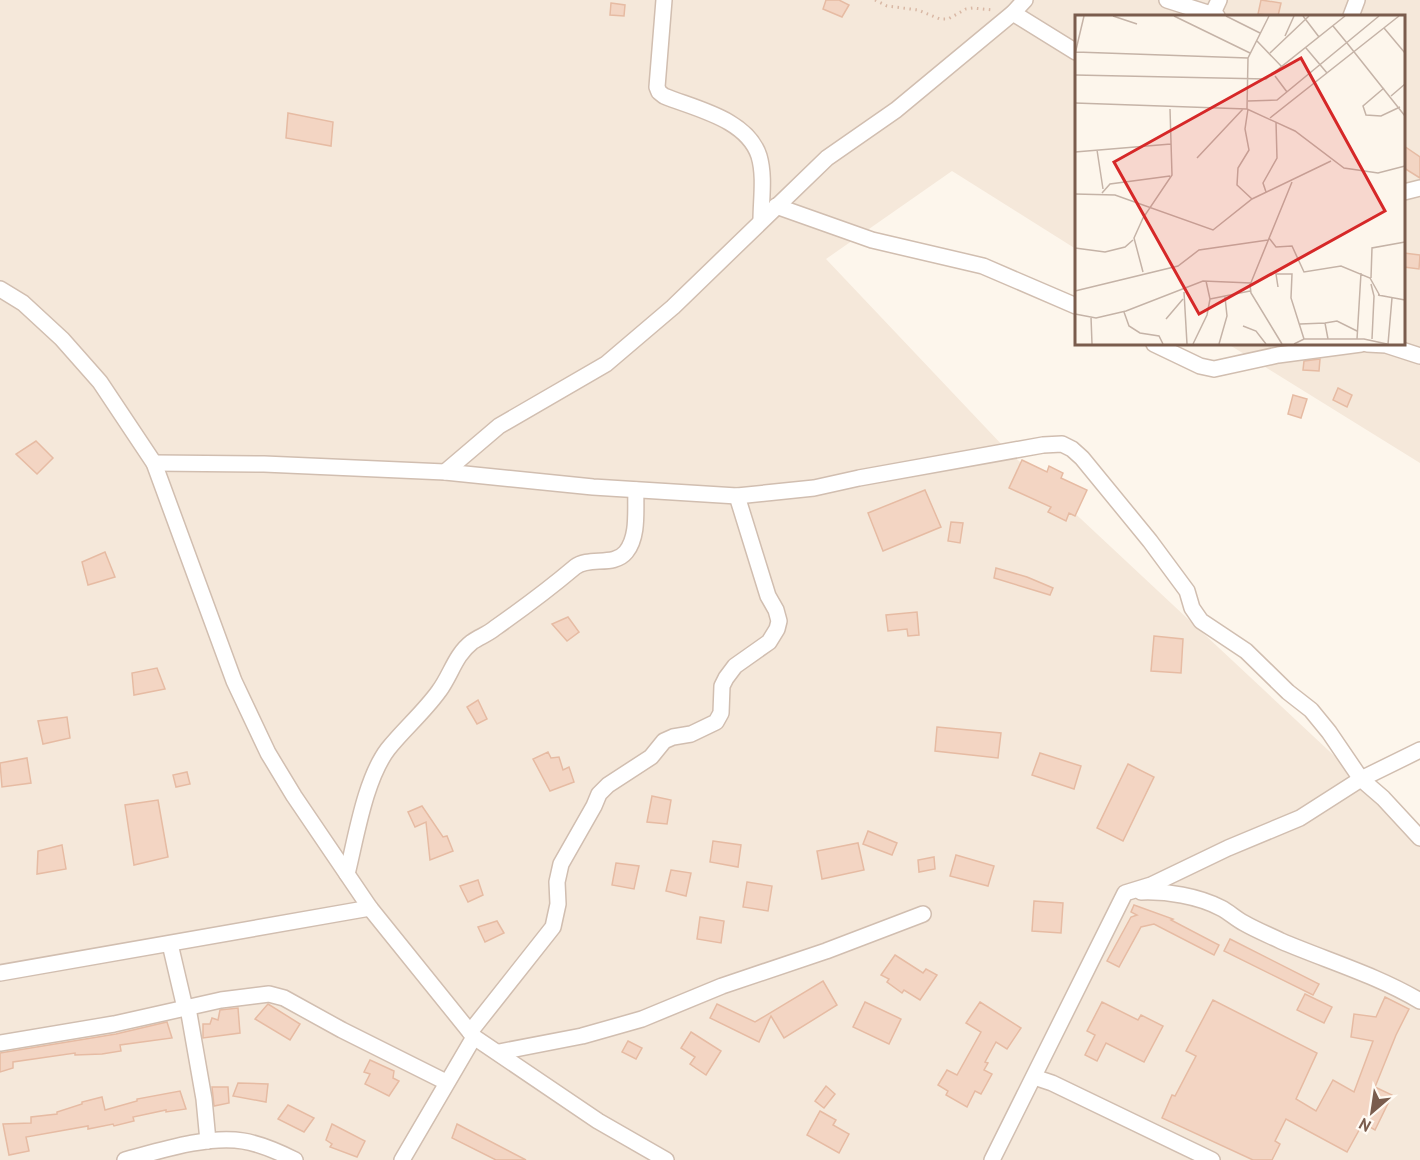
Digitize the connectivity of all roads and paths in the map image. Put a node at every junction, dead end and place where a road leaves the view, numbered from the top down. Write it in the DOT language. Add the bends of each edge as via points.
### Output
graph roads {
  1 [pos="664,0"];
  2 [pos="875,0"];
  3 [pos="1025,0"];
  4 [pos="1167,0"];
  5 [pos="1219,0"];
  6 [pos="1357,0"];
  7 [pos="1013,13"];
  8 [pos="1212,15"];
  9 [pos="1215,15"];
  10 [pos="1351,15"];
  11 [pos="1075,51"];
  12 [pos="1420,188"];
  13 [pos="1405,192"];
  14 [pos="776,206"];
  15 [pos="761,221"];
  16 [pos="0,289"];
  17 [pos="1075,305"];
  18 [pos="1156,345"];
  19 [pos="1353,345"];
  20 [pos="1386,345"];
  21 [pos="1420,356"];
  22 [pos="154,463"];
  23 [pos="446,472"];
  24 [pos="636,490"];
  25 [pos="737,496"];
  26 [pos="1420,750"];
  27 [pos="1361,779"];
  28 [pos="1420,838"];
  29 [pos="346,874"];
  30 [pos="1125,893"];
  31 [pos="370,908"];
  32 [pos="922,914"];
  33 [pos="170,944"];
  34 [pos="0,973"];
  35 [pos="1420,1001"];
  36 [pos="186,1008"];
  37 [pos="472,1034"];
  38 [pos="0,1044"];
  39 [pos="499,1053"];
  40 [pos="1034,1077"];
  41 [pos="446,1082"];
  42 [pos="208,1141"];
  43 [pos="129,1159"];
  44 [pos="296,1160"];
  45 [pos="402,1160"];
  46 [pos="666,1160"];
  47 [pos="992,1160"];
  48 [pos="1212,1160"];
  1 -- 15 [label="street" via="659,92 727,121 753,144 762,178"];
  2 -- 7 [label="path" via="940,19 974,8"];
  3 -- 7 [label="street"];
  4 -- 8 [label="street"];
  5 -- 9 [label="street"];
  6 -- 10 [label="street"];
  7 -- 11 [label="street"];
  7 -- 14 [label="street" via="896,110 827,158"];
  12 -- 13 [label="street"];
  14 -- 15 [label="street"];
  14 -- 17 [label="street" via="872,240 983,266"];
  15 -- 23 [label="street" via="673,307 606,363 499,426"];
  16 -- 22 [label="street" via="23,303 62,339 100,382"];
  18 -- 19 [label="street" via="1214,369"];
  20 -- 21 [label="street"];
  22 -- 23 [label="street"];
  22 -- 29 [label="street" via="244,702 268,753"];
  23 -- 24 [label="street"];
  24 -- 25 [label="street"];
  24 -- 29 [label="street" via="635,523 623,555 578,565 457,657 450,676 387,751 360,815"];
  25 -- 27 [label="street" via="814,488 1062,444 1082,458 1150,541 1187,591 1201,621 1246,651 1311,710"];
  25 -- 37 [label="street" via="768,596 776,610 777,629 769,642 735,666 726,678 716,722 664,741 651,757 598,794 561,864 554,927"];
  26 -- 27 [label="street"];
  27 -- 28 [label="street"];
  27 -- 30 [label="street" via="1300,818"];
  29 -- 31 [label="street"];
  30 -- 35 [label="street" via="1156,891 1191,897"];
  30 -- 40 [label="street"];
  31 -- 33 [label="street"];
  31 -- 37 [label="street"];
  32 -- 39 [label="street" via="642,1019"];
  33 -- 34 [label="street"];
  33 -- 36 [label="street"];
  36 -- 38 [label="street"];
  36 -- 41 [label="street" via="269,994 284,998"];
  36 -- 42 [label="street" via="204,1098"];
  37 -- 39 [label="street"];
  37 -- 41 [label="street"];
  39 -- 46 [label="street" via="598,1121"];
  40 -- 47 [label="street"];
  40 -- 48 [label="street"];
  41 -- 45 [label="street"];
  42 -- 43 [label="street"];
  42 -- 44 [label="street" via="242,1141"];
}
